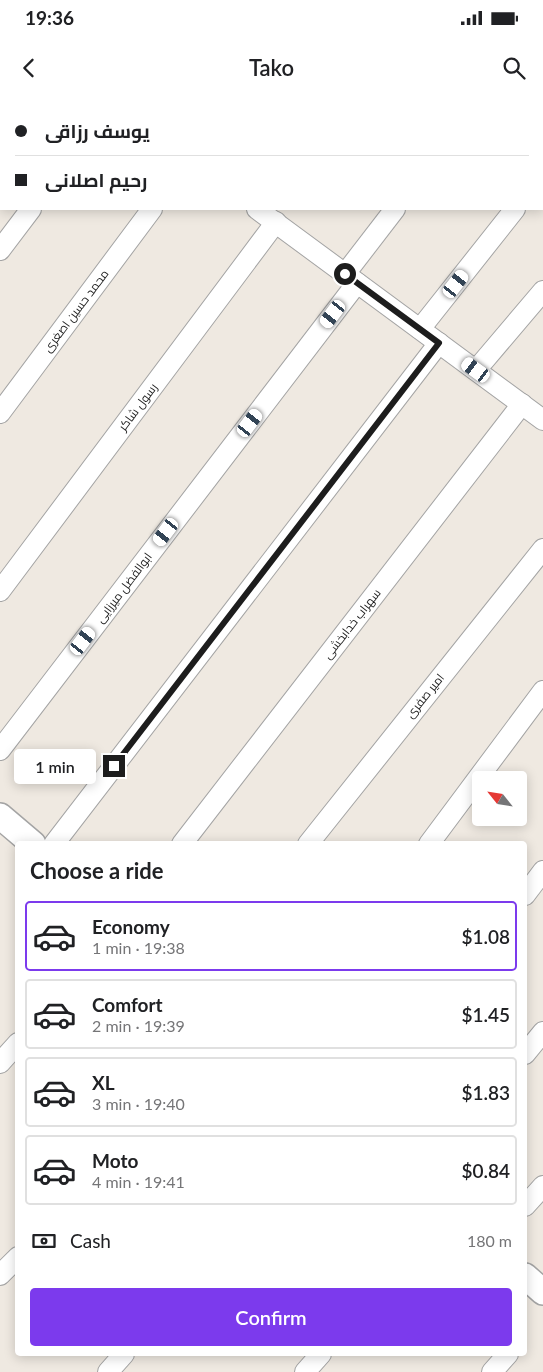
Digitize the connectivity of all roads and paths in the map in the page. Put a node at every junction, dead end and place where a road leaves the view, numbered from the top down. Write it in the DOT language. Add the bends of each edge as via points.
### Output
graph roads {
  1 [pos="30,210"];
  2 [pos="151,210"];
  3 [pos="394,210"];
  4 [pos="514,210"];
  5 [pos="266,213"];
  6 [pos="0,250"];
  7 [pos="351,278"];
  8 [pos="543,291"];
  9 [pos="420,329"];
  10 [pos="439,343"];
  11 [pos="476,370"];
  12 [pos="522,404"];
  13 [pos="0,413"];
  14 [pos="543,420"];
  15 [pos="543,549"];
  16 [pos="0,591"];
  17 [pos="543,691"];
  18 [pos="0,750"];
  19 [pos="4,827"];
  20 [pos="28,841"];
  21 [pos="56,841"];
  22 [pos="184,841"];
  23 [pos="310,841"];
  24 [pos="430,841"];
  25 [pos="543,871"];
  26 [pos="527,892"];
  27 [pos="543,1032"];
  28 [pos="15,1046"];
  29 [pos="527,1052"];
  30 [pos="0,1063"];
  31 [pos="543,1186"];
  32 [pos="527,1204"];
  33 [pos="15,1260"];
  34 [pos="527,1267"];
  35 [pos="0,1276"];
  36 [pos="543,1276"];
  37 [pos="527,1278"];
  38 [pos="543,1292"];
  39 [pos="122,1356"];
  40 [pos="319,1356"];
  41 [pos="506,1356"];
  42 [pos="108,1372"];
  43 [pos="305,1372"];
  44 [pos="492,1372"];
  1 -- 6 [label="street"];
  2 -- 13 [label="street, محمد حسین اصغری"];
  3 -- 7 [label="street, ابوالفضل میرزایی"];
  4 -- 9 [label="street"];
  5 -- 7 [label="street"];
  5 -- 16 [label="street, رسول شاکر"];
  7 -- 9 [label="street"];
  7 -- 18 [label="street, ابوالفضل میرزایی"];
  8 -- 11 [label="street"];
  9 -- 10 [label="street"];
  10 -- 11 [label="street"];
  10 -- 21 [label="street"];
  11 -- 12 [label="street"];
  12 -- 14 [label="street"];
  12 -- 22 [label="street, سهراب خدابخشی"];
  15 -- 23 [label="street, امیر صفری"];
  17 -- 24 [label="street"];
  19 -- 20 [label="street"];
  25 -- 26 [label="street"];
  27 -- 29 [label="street"];
  28 -- 30 [label="street"];
  31 -- 32 [label="street"];
  33 -- 35 [label="street"];
  34 -- 36 [label="street"];
  37 -- 38 [label="street"];
  39 -- 42 [label="street"];
  40 -- 43 [label="street"];
  41 -- 44 [label="street"];
}
